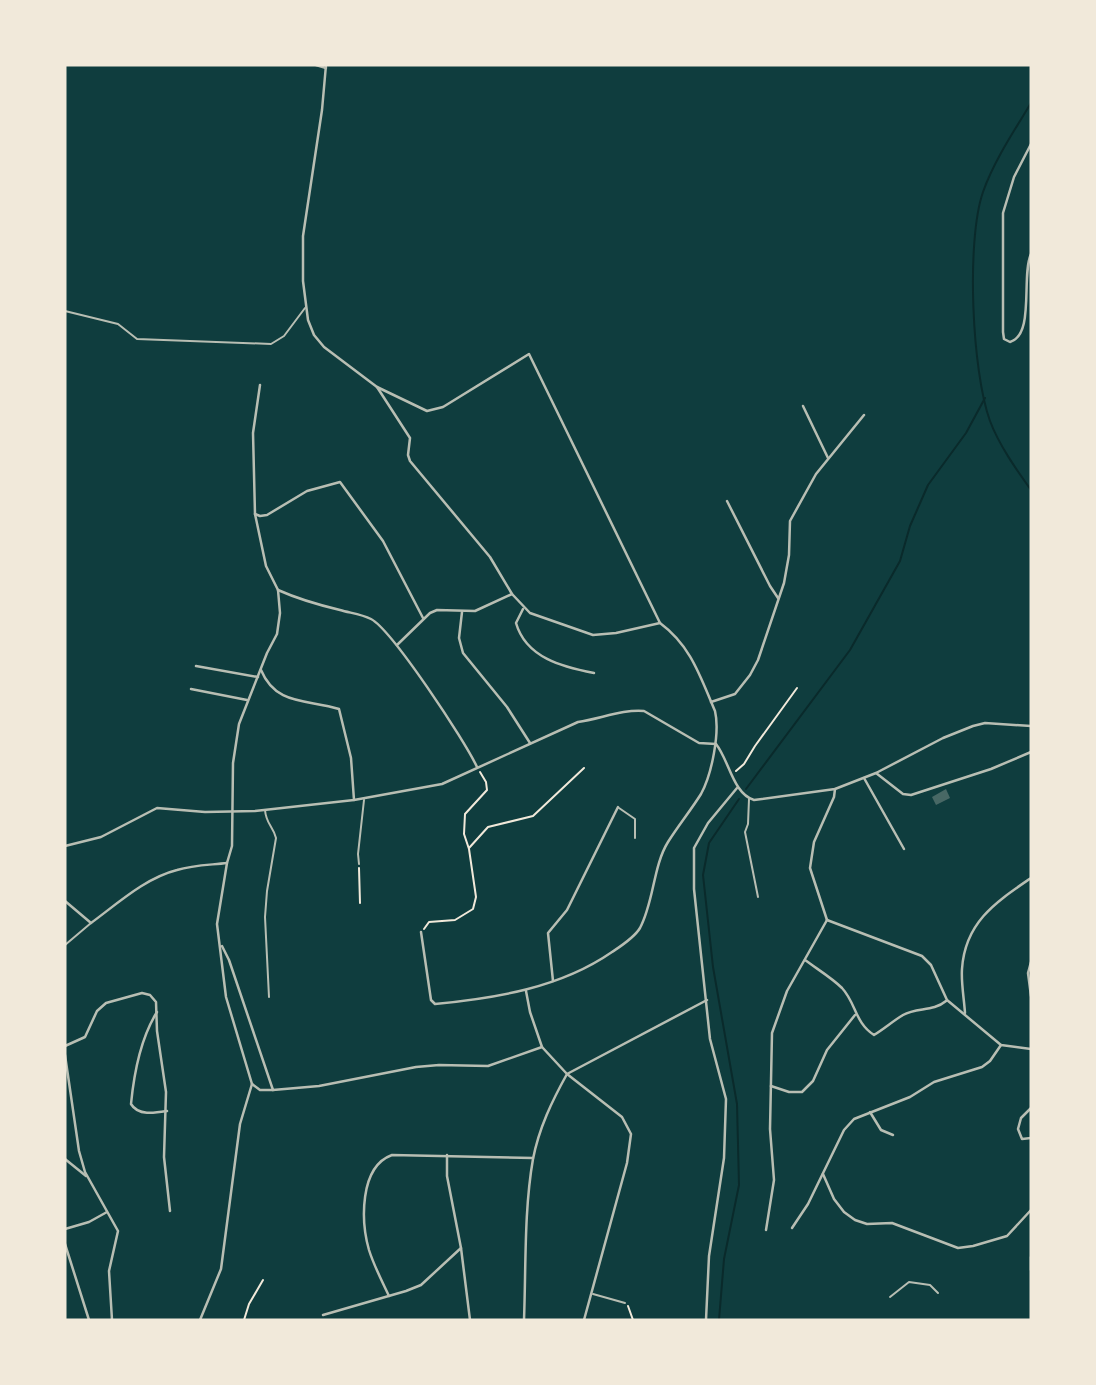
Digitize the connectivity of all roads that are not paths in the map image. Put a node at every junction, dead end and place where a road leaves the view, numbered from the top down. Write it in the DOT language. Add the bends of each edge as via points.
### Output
graph roads {
  1 [pos="316,65"];
  2 [pos="326,67"];
  3 [pos="1031,144"];
  4 [pos="1031,254"];
  5 [pos="306,307"];
  6 [pos="65,311"];
  7 [pos="260,385"];
  8 [pos="377,387"];
  9 [pos="803,406"];
  10 [pos="864,415"];
  11 [pos="828,458"];
  12 [pos="727,501"];
  13 [pos="255,514"];
  14 [pos="278,590"];
  15 [pos="512,594"];
  16 [pos="778,597"];
  17 [pos="523,609"];
  18 [pos="462,612"];
  19 [pos="423,618"];
  20 [pos="660,623"];
  21 [pos="397,645"];
  22 [pos="196,666"];
  23 [pos="261,670"];
  24 [pos="594,673"];
  25 [pos="259,677"];
  26 [pos="191,689"];
  27 [pos="247,700"];
  28 [pos="711,702"];
  29 [pos="1031,726"];
  30 [pos="531,743"];
  31 [pos="716,744"];
  32 [pos="1031,752"];
  33 [pos="478,768"];
  34 [pos="876,773"];
  35 [pos="864,778"];
  36 [pos="737,788"];
  37 [pos="835,789"];
  38 [pos="364,799"];
  39 [pos="749,799"];
  40 [pos="354,800"];
  41 [pos="618,807"];
  42 [pos="265,810"];
  43 [pos="232,812"];
  44 [pos="635,838"];
  45 [pos="65,846"];
  46 [pos="904,849"];
  47 [pos="227,863"];
  48 [pos="359,864"];
  49 [pos="1031,878"];
  50 [pos="758,897"];
  51 [pos="65,901"];
  52 [pos="827,920"];
  53 [pos="91,923"];
  54 [pos="421,932"];
  55 [pos="221,944"];
  56 [pos="65,945"];
  57 [pos="805,961"];
  58 [pos="1031,962"];
  59 [pos="553,981"];
  60 [pos="526,991"];
  61 [pos="1031,996"];
  62 [pos="269,997"];
  63 [pos="707,1000"];
  64 [pos="947,1000"];
  65 [pos="157,1012"];
  66 [pos="965,1013"];
  67 [pos="855,1016"];
  68 [pos="65,1045"];
  69 [pos="1001,1045"];
  70 [pos="542,1047"];
  71 [pos="1031,1049"];
  72 [pos="65,1055"];
  73 [pos="567,1074"];
  74 [pos="252,1084"];
  75 [pos="771,1086"];
  76 [pos="273,1090"];
  77 [pos="1031,1108"];
  78 [pos="167,1111"];
  79 [pos="870,1112"];
  80 [pos="893,1135"];
  81 [pos="1029,1139"];
  82 [pos="447,1155"];
  83 [pos="65,1158"];
  84 [pos="534,1158"];
  85 [pos="822,1173"];
  86 [pos="89,1178"];
  87 [pos="1031,1210"];
  88 [pos="170,1211"];
  89 [pos="107,1212"];
  90 [pos="792,1228"];
  91 [pos="65,1229"];
  92 [pos="766,1230"];
  93 [pos="65,1244"];
  94 [pos="461,1248"];
  95 [pos="1031,1257"];
  96 [pos="1031,1270"];
  97 [pos="592,1293"];
  98 [pos="938,1293"];
  99 [pos="389,1296"];
  100 [pos="891,1297"];
  101 [pos="625,1303"];
  102 [pos="323,1315"];
  103 [pos="89,1320"];
  104 [pos="112,1320"];
  105 [pos="200,1320"];
  106 [pos="470,1320"];
  107 [pos="524,1320"];
  108 [pos="584,1320"];
  109 [pos="706,1320"];
  1 -- 2 [label="street"];
  2 -- 5 [label="street" via="303,236"];
  3 -- 4 [label="street" via="1003,213 1003,332 1010,342 1019,337 1024,325"];
  5 -- 6 [label="lane" via="284,336 271,344 137,339 118,324"];
  5 -- 8 [label="street" via="314,335 324,347"];
  7 -- 13 [label="street" via="253,433"];
  8 -- 15 [label="street" via="410,438 411,461 490,557"];
  8 -- 20 [label="street" via="427,411 443,407 529,354"];
  9 -- 11 [label="street"];
  10 -- 11 [label="street"];
  11 -- 16 [label="street" via="790,521 789,555"];
  12 -- 16 [label="street"];
  13 -- 14 [label="street" via="266,566"];
  13 -- 19 [label="street" via="267,515 307,491 340,482 390,552"];
  14 -- 21 [label="street" via="368,618"];
  14 -- 23 [label="street" via="277,635"];
  15 -- 17 [label="street"];
  15 -- 18 [label="street" via="494,605"];
  16 -- 28 [label="street" via="750,675 738,692"];
  17 -- 20 [label="street" via="593,635"];
  17 -- 24 [label="street" via="516,623 531,648 558,666"];
  18 -- 19 [label="street" via="437,610"];
  18 -- 30 [label="street" via="459,638 463,653"];
  19 -- 21 [label="street"];
  20 -- 28 [label="street" via="684,645"];
  21 -- 33 [label="street"];
  22 -- 25 [label="street"];
  23 -- 25 [label="street"];
  23 -- 40 [label="street" via="283,696 339,709 351,758"];
  25 -- 27 [label="street"];
  26 -- 27 [label="street"];
  27 -- 43 [label="street" via="233,763"];
  28 -- 31 [label="street" via="717,720"];
  29 -- 34 [label="street" via="973,726"];
  30 -- 31 [label="street" via="578,722 635,710 699,743"];
  30 -- 33 [label="street"];
  31 -- 36 [label="street"];
  31 -- 59 [label="street" via="702,791 666,845 639,931 589,968"];
  32 -- 34 [label="street" via="911,795 902,794"];
  33 -- 38 [label="street" via="442,784"];
  34 -- 35 [label="street"];
  35 -- 37 [label="street"];
  35 -- 46 [label="street"];
  36 -- 39 [label="street"];
  36 -- 63 [label="street" via="694,848"];
  37 -- 39 [label="street"];
  37 -- 52 [label="street" via="814,842 810,868"];
  38 -- 40 [label="street"];
  38 -- 48 [label="lane"];
  39 -- 50 [label="lane" via="745,832"];
  40 -- 42 [label="street"];
  41 -- 44 [label="lane" via="635,818"];
  41 -- 59 [label="street" via="567,910 548,933"];
  42 -- 43 [label="street"];
  42 -- 62 [label="lane" via="276,838 265,916"];
  43 -- 45 [label="street" via="157,808 101,837"];
  43 -- 47 [label="street"];
  47 -- 53 [label="street" via="167,873"];
  47 -- 55 [label="street" via="216,924"];
  49 -- 66 [label="street" via="986,911 972,932 962,972"];
  51 -- 53 [label="street"];
  52 -- 57 [label="street"];
  52 -- 64 [label="street" via="922,956"];
  53 -- 56 [label="lane"];
  54 -- 60 [label="street" via="433,1003"];
  55 -- 74 [label="street" via="226,997"];
  55 -- 76 [label="street"];
  57 -- 67 [label="street" via="842,988"];
  57 -- 75 [label="street" via="776,1018"];
  58 -- 61 [label="street"];
  59 -- 60 [label="street"];
  60 -- 70 [label="street"];
  63 -- 73 [label="street"];
  63 -- 109 [label="street" via="726,1120"];
  64 -- 66 [label="street"];
  64 -- 67 [label="street" via="903,1015 874,1035"];
  65 -- 68 [label="street" via="156,1002 142,993 110,1002 99,1008 85,1037"];
  65 -- 78 [label="street"];
  65 -- 78 [label="street" via="134,1074 131,1104 138,1111"];
  66 -- 69 [label="street"];
  67 -- 75 [label="street" via="827,1050 813,1081 802,1092"];
  69 -- 71 [label="street"];
  69 -- 79 [label="street" via="982,1067 934,1082"];
  70 -- 73 [label="street"];
  70 -- 76 [label="street" via="488,1066 416,1067"];
  72 -- 86 [label="street" via="79,1151"];
  73 -- 84 [label="street" via="545,1118"];
  73 -- 97 [label="street" via="615,1110 631,1134"];
  74 -- 76 [label="street" via="260,1090"];
  74 -- 105 [label="street" via="240,1124 221,1269"];
  75 -- 92 [label="street" via="774,1180"];
  77 -- 81 [label="street" via="1018,1124 1020,1137"];
  78 -- 88 [label="street" via="164,1157"];
  79 -- 80 [label="street" via="881,1130"];
  79 -- 85 [label="street" via="844,1130"];
  82 -- 84 [label="street"];
  82 -- 94 [label="street"];
  82 -- 99 [label="street" via="392,1155 371,1174 366,1237"];
  83 -- 86 [label="street"];
  84 -- 107 [label="street"];
  85 -- 87 [label="street" via="834,1199 855,1220 892,1223 958,1248 1007,1236"];
  85 -- 90 [label="street"];
  86 -- 89 [label="street"];
  89 -- 91 [label="street"];
  89 -- 104 [label="street" via="118,1231 109,1271"];
  93 -- 103 [label="street"];
  94 -- 99 [label="street" via="421,1285"];
  94 -- 106 [label="street"];
  95 -- 96 [label="street"];
  97 -- 101 [label="lane"];
  97 -- 108 [label="street"];
  98 -- 100 [label="lane" via="930,1285 909,1282"];
  99 -- 102 [label="street"];
}
